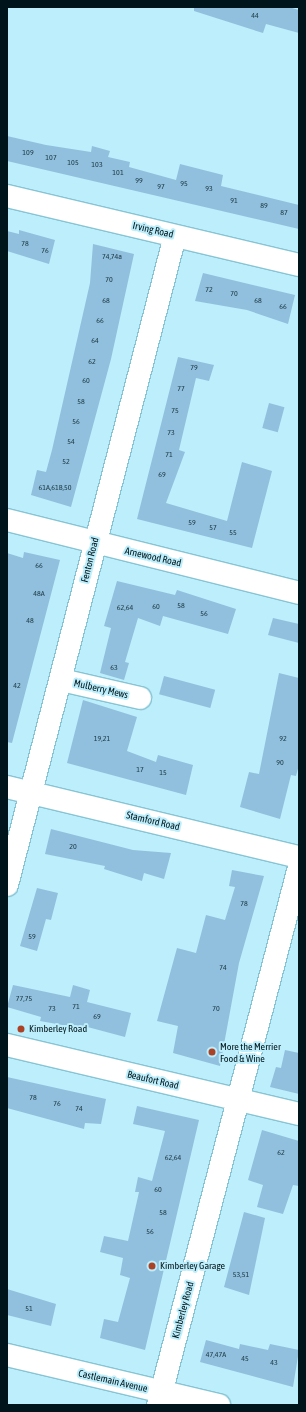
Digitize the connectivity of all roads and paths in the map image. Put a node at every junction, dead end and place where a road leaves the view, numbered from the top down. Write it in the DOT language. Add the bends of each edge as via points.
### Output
graph roads {
  1 [pos="7,196"];
  2 [pos="175,236"];
  3 [pos="299,265"];
  4 [pos="7,520"];
  5 [pos="94,543"];
  6 [pos="299,593"];
  7 [pos="61,680"];
  8 [pos="140,698"];
  9 [pos="7,787"];
  10 [pos="31,793"];
  11 [pos="299,857"];
  12 [pos="299,867"];
  13 [pos="7,885"];
  14 [pos="7,1044"];
  15 [pos="239,1100"];
  16 [pos="299,1114"];
  17 [pos="7,1355"];
  18 [pos="160,1398"];
  19 [pos="219,1405"];
  1 -- 2 [label="street, Irving Road"];
  2 -- 3 [label="street, Irving Road"];
  2 -- 5 [label="street, Fenton Road"];
  4 -- 5 [label="street, Arnewood Road"];
  5 -- 6 [label="street, Arnewood Road"];
  5 -- 7 [label="street, Fenton Road"];
  7 -- 8 [label="street, Mulberry Mews"];
  7 -- 10 [label="street, Fenton Road"];
  9 -- 10 [label="street, Stamford Road"];
  10 -- 11 [label="street, Stamford Road"];
  10 -- 13 [label="street, Fenton Road"];
  12 -- 15 [label="street, Kimberley Road"];
  14 -- 15 [label="street, Beaufort Road"];
  15 -- 16 [label="street, Beaufort Road"];
  15 -- 18 [label="street, Kimberley Road"];
  17 -- 18 [label="street, Castlemain Avenue"];
  18 -- 19 [label="street, Castlemain Avenue"];
}
